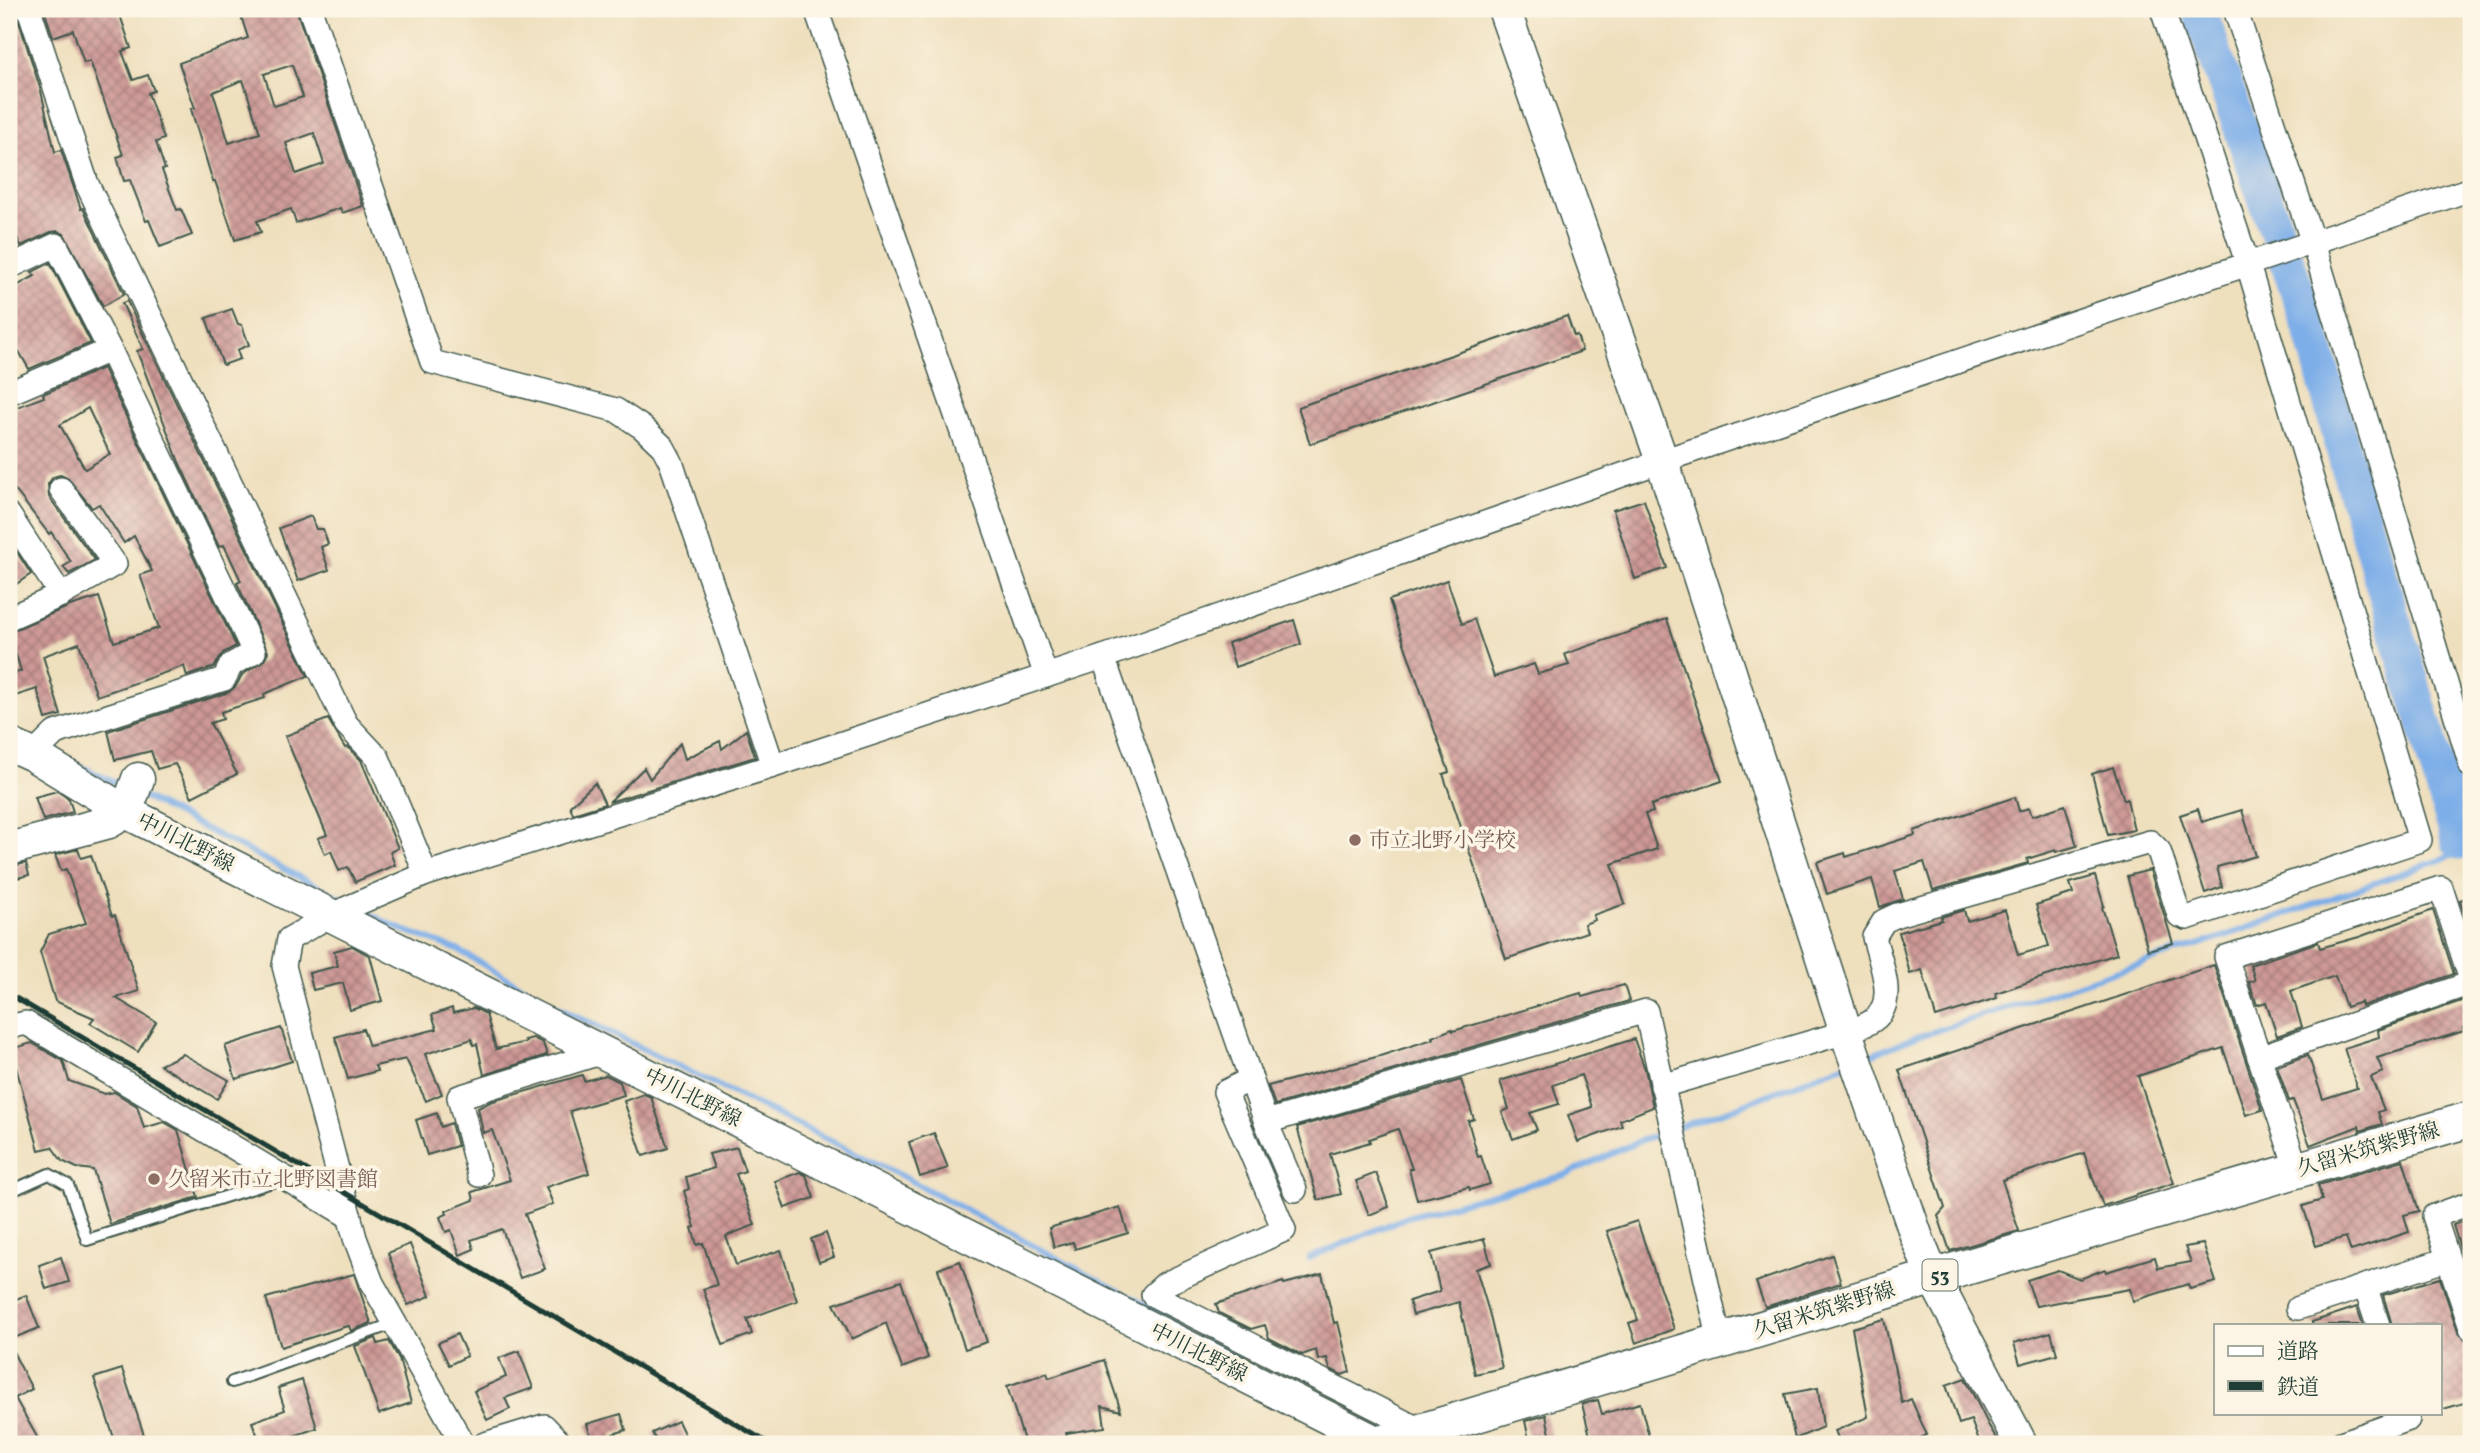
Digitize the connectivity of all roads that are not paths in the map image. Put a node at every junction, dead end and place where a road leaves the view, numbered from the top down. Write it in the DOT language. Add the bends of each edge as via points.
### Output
graph roads {
  1 [pos="29,9"];
  2 [pos="310,9"];
  3 [pos="816,9"];
  4 [pos="1504,9"];
  5 [pos="2162,9"];
  6 [pos="2235,9"];
  7 [pos="2471,189"];
  8 [pos="2310,244"];
  9 [pos="2252,264"];
  10 [pos="9,267"];
  11 [pos="110,350"];
  12 [pos="9,393"];
  13 [pos="1662,461"];
  14 [pos="61,489"];
  15 [pos="9,514"];
  16 [pos="61,595"];
  17 [pos="13,611"];
  18 [pos="1103,657"];
  19 [pos="1046,676"];
  20 [pos="21,750"];
  21 [pos="773,766"];
  22 [pos="2471,766"];
  23 [pos="132,798"];
  24 [pos="9,849"];
  25 [pos="426,874"];
  26 [pos="338,912"];
  27 [pos="2471,982"];
  28 [pos="9,1027"];
  29 [pos="1846,1032"];
  30 [pos="603,1052"];
  31 [pos="2259,1058"];
  32 [pos="1251,1079"];
  33 [pos="1662,1086"];
  34 [pos="2471,1119"];
  35 [pos="1266,1122"];
  36 [pos="2297,1170"];
  37 [pos="480,1175"];
  38 [pos="285,1178"];
  39 [pos="1296,1190"];
  40 [pos="9,1192"];
  41 [pos="2471,1203"];
  42 [pos="349,1217"];
  43 [pos="2448,1259"];
  44 [pos="1933,1277"];
  45 [pos="2365,1286"];
  46 [pos="2298,1307"];
  47 [pos="395,1323"];
  48 [pos="2378,1324"];
  49 [pos="2471,1328"];
  50 [pos="1720,1342"];
  51 [pos="232,1382"];
  52 [pos="2406,1414"];
  53 [pos="1394,1440"];
  54 [pos="2341,1443"];
  55 [pos="463,1444"];
  56 [pos="485,1444"];
  57 [pos="561,1444"];
  58 [pos="2021,1444"];
  1 -- 25 [label="street" via="87,184 346,724 378,758"];
  2 -- 21 [label="street" via="432,362 616,410 663,447"];
  3 -- 19 [label="street"];
  4 -- 13 [label="street"];
  5 -- 9 [label="street"];
  6 -- 8 [label="street"];
  7 -- 8 [label="street"];
  8 -- 9 [label="street"];
  8 -- 22 [label="street"];
  9 -- 13 [label="street"];
  9 -- 29 [label="street" via="2420,840 2187,918 2179,915 2159,851 2150,842 1897,915 1884,921 1874,937 1888,996 1882,1010 1874,1021"];
  10 -- 11 [label="street" via="56,245"];
  11 -- 12 [label="street"];
  11 -- 20 [label="street" via="254,652 231,666 224,679 55,733"];
  13 -- 18 [label="street"];
  13 -- 29 [label="street"];
  14 -- 16 [label="street" via="115,564"];
  15 -- 16 [label="street"];
  16 -- 17 [label="street"];
  18 -- 19 [label="street"];
  18 -- 32 [label="street"];
  19 -- 21 [label="street"];
  20 -- 23 [label="street, 中川北野線"];
  21 -- 25 [label="street"];
  23 -- 24 [label="street" via="109,822"];
  23 -- 26 [label="street, 中川北野線"];
  25 -- 26 [label="street"];
  26 -- 30 [label="street, 中川北野線"];
  26 -- 42 [label="street" via="289,939 285,966"];
  27 -- 31 [label="street"];
  27 -- 31 [label="street" via="2441,888 2226,957"];
  28 -- 38 [label="street" via="26,1023"];
  29 -- 33 [label="street"];
  29 -- 44 [label="street"];
  30 -- 37 [label="street" via="459,1097"];
  30 -- 53 [label="street, 中川北野線"];
  31 -- 36 [label="street"];
  32 -- 35 [label="street"];
  32 -- 53 [label="street" via="1225,1091 1284,1230 1165,1284 1153,1295"];
  33 -- 35 [label="street" via="1646,1011"];
  33 -- 50 [label="street"];
  34 -- 36 [label="main road, 久留米筑紫野線 / 53"];
  35 -- 39 [label="street"];
  36 -- 44 [label="main road, 久留米筑紫野線 / 53"];
  38 -- 40 [label="lane" via="87,1240 68,1185 48,1174"];
  38 -- 42 [label="street"];
  41 -- 43 [label="street" via="2434,1216"];
  42 -- 47 [label="street" via="373,1283"];
  43 -- 45 [label="street"];
  43 -- 49 [label="street"];
  44 -- 50 [label="main road, 久留米筑紫野線 / 53"];
  44 -- 58 [label="street"];
  45 -- 46 [label="street"];
  45 -- 48 [label="street"];
  47 -- 51 [label="lane"];
  47 -- 55 [label="street"];
  50 -- 53 [label="main road, 久留米筑紫野線 / 53"];
  52 -- 54 [label="street" via="2408,1419"];
  56 -- 57 [label="street" via="544,1426"];
}
